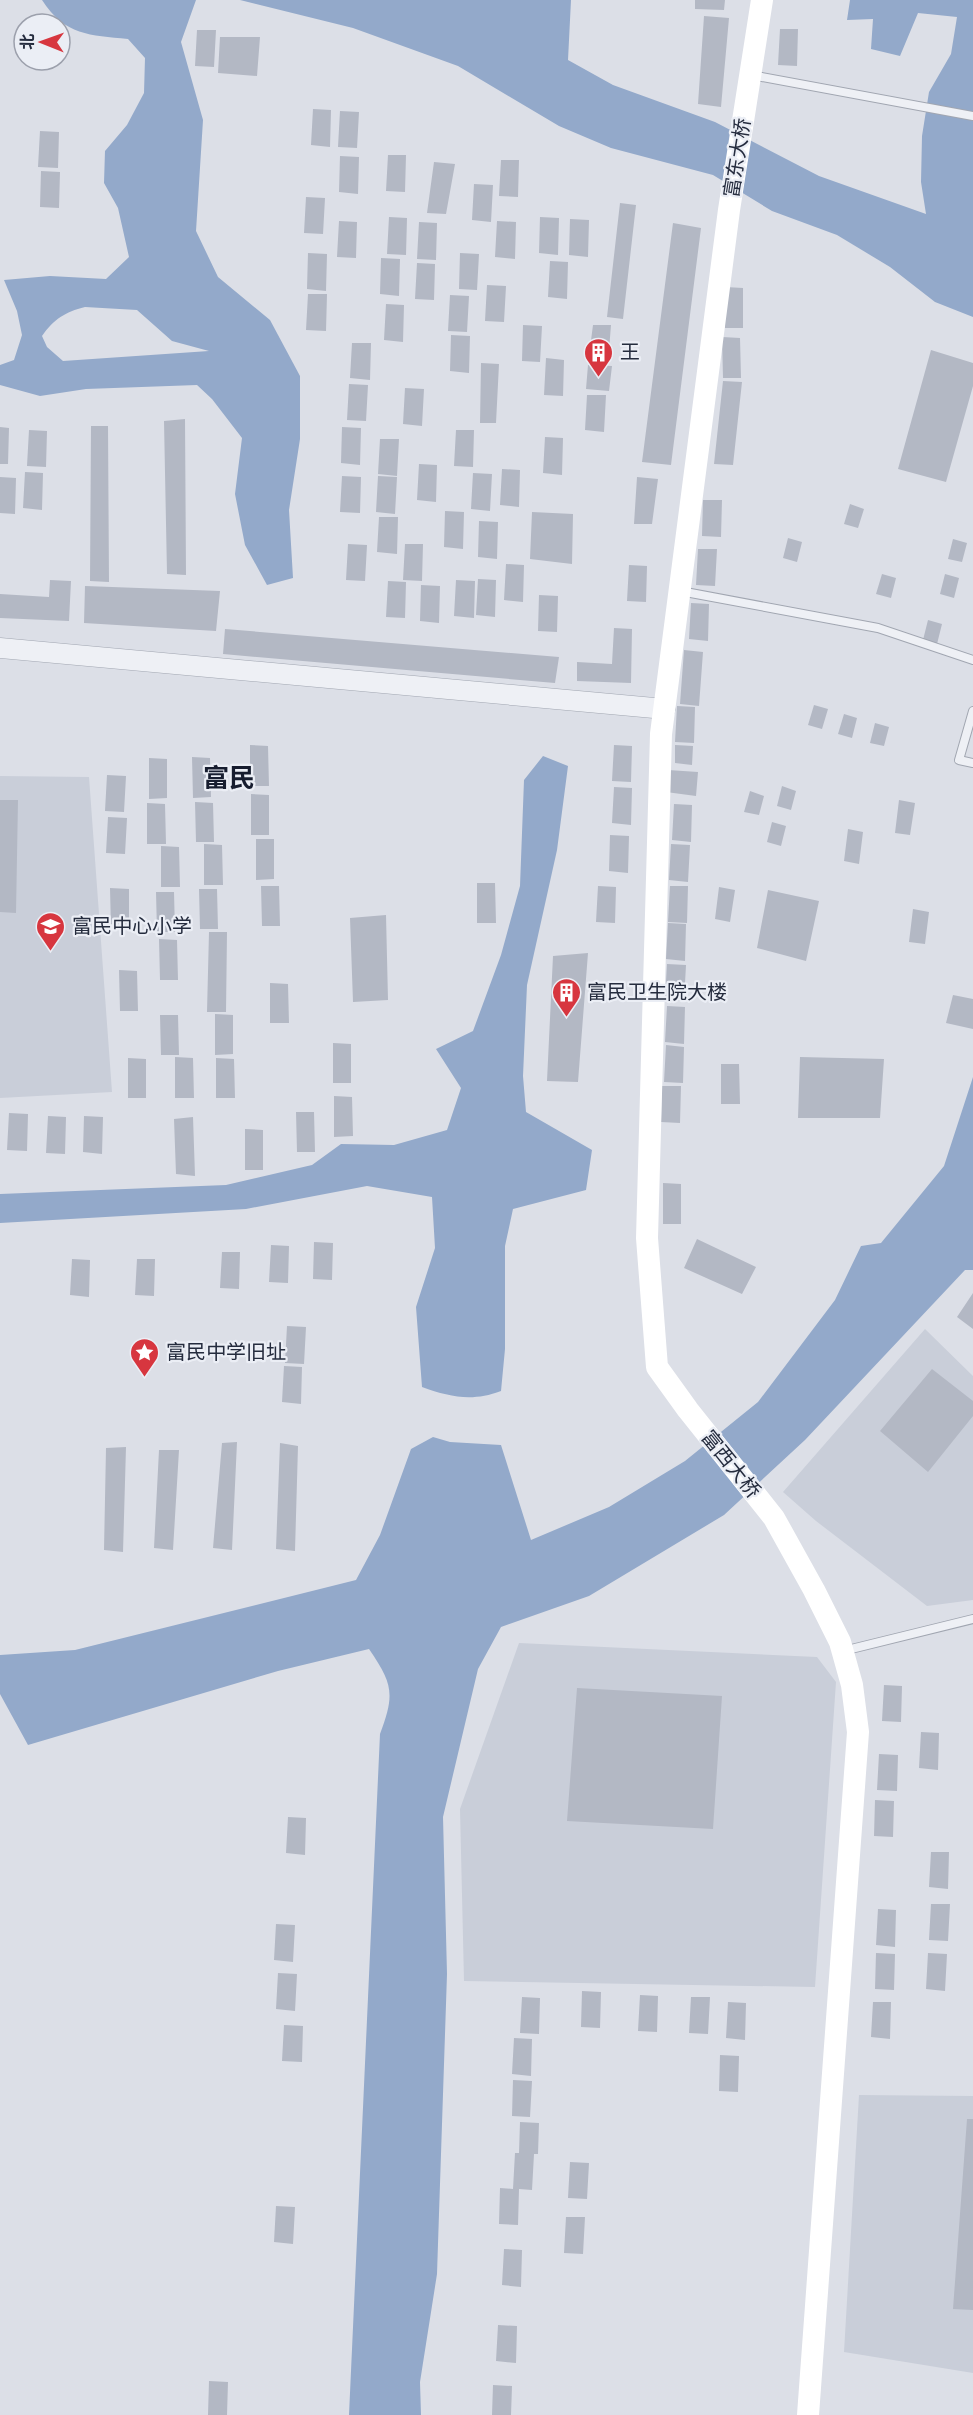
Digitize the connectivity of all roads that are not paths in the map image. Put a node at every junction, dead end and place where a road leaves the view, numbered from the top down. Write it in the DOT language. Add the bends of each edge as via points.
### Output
graph roads {
  1 [pos="762,0"];
  2 [pos="751,74"];
  3 [pos="973,116"];
  4 [pos="680,591"];
  5 [pos="0,648"];
  6 [pos="973,660"];
  7 [pos="665,709"];
  8 [pos="973,711"];
  9 [pos="973,763"];
  10 [pos="973,1619"];
  11 [pos="842,1651"];
  12 [pos="808,2415"];
  1 -- 2 [label="main road, 富东大桥"];
  2 -- 3 [label="lane"];
  2 -- 4 [label="main road, 富东大桥" via="729,210"];
  4 -- 6 [label="lane" via="878,628"];
  4 -- 7 [label="main road, 富东大桥"];
  5 -- 7 [label="street"];
  7 -- 11 [label="main road, 富西大桥" via="661,734 647,1238 657,1367 774,1518"];
  8 -- 9 [label="lane" via="959,760"];
  10 -- 11 [label="lane"];
  11 -- 12 [label="main road, 富西大桥" via="852,1685 858,1732"];
}
